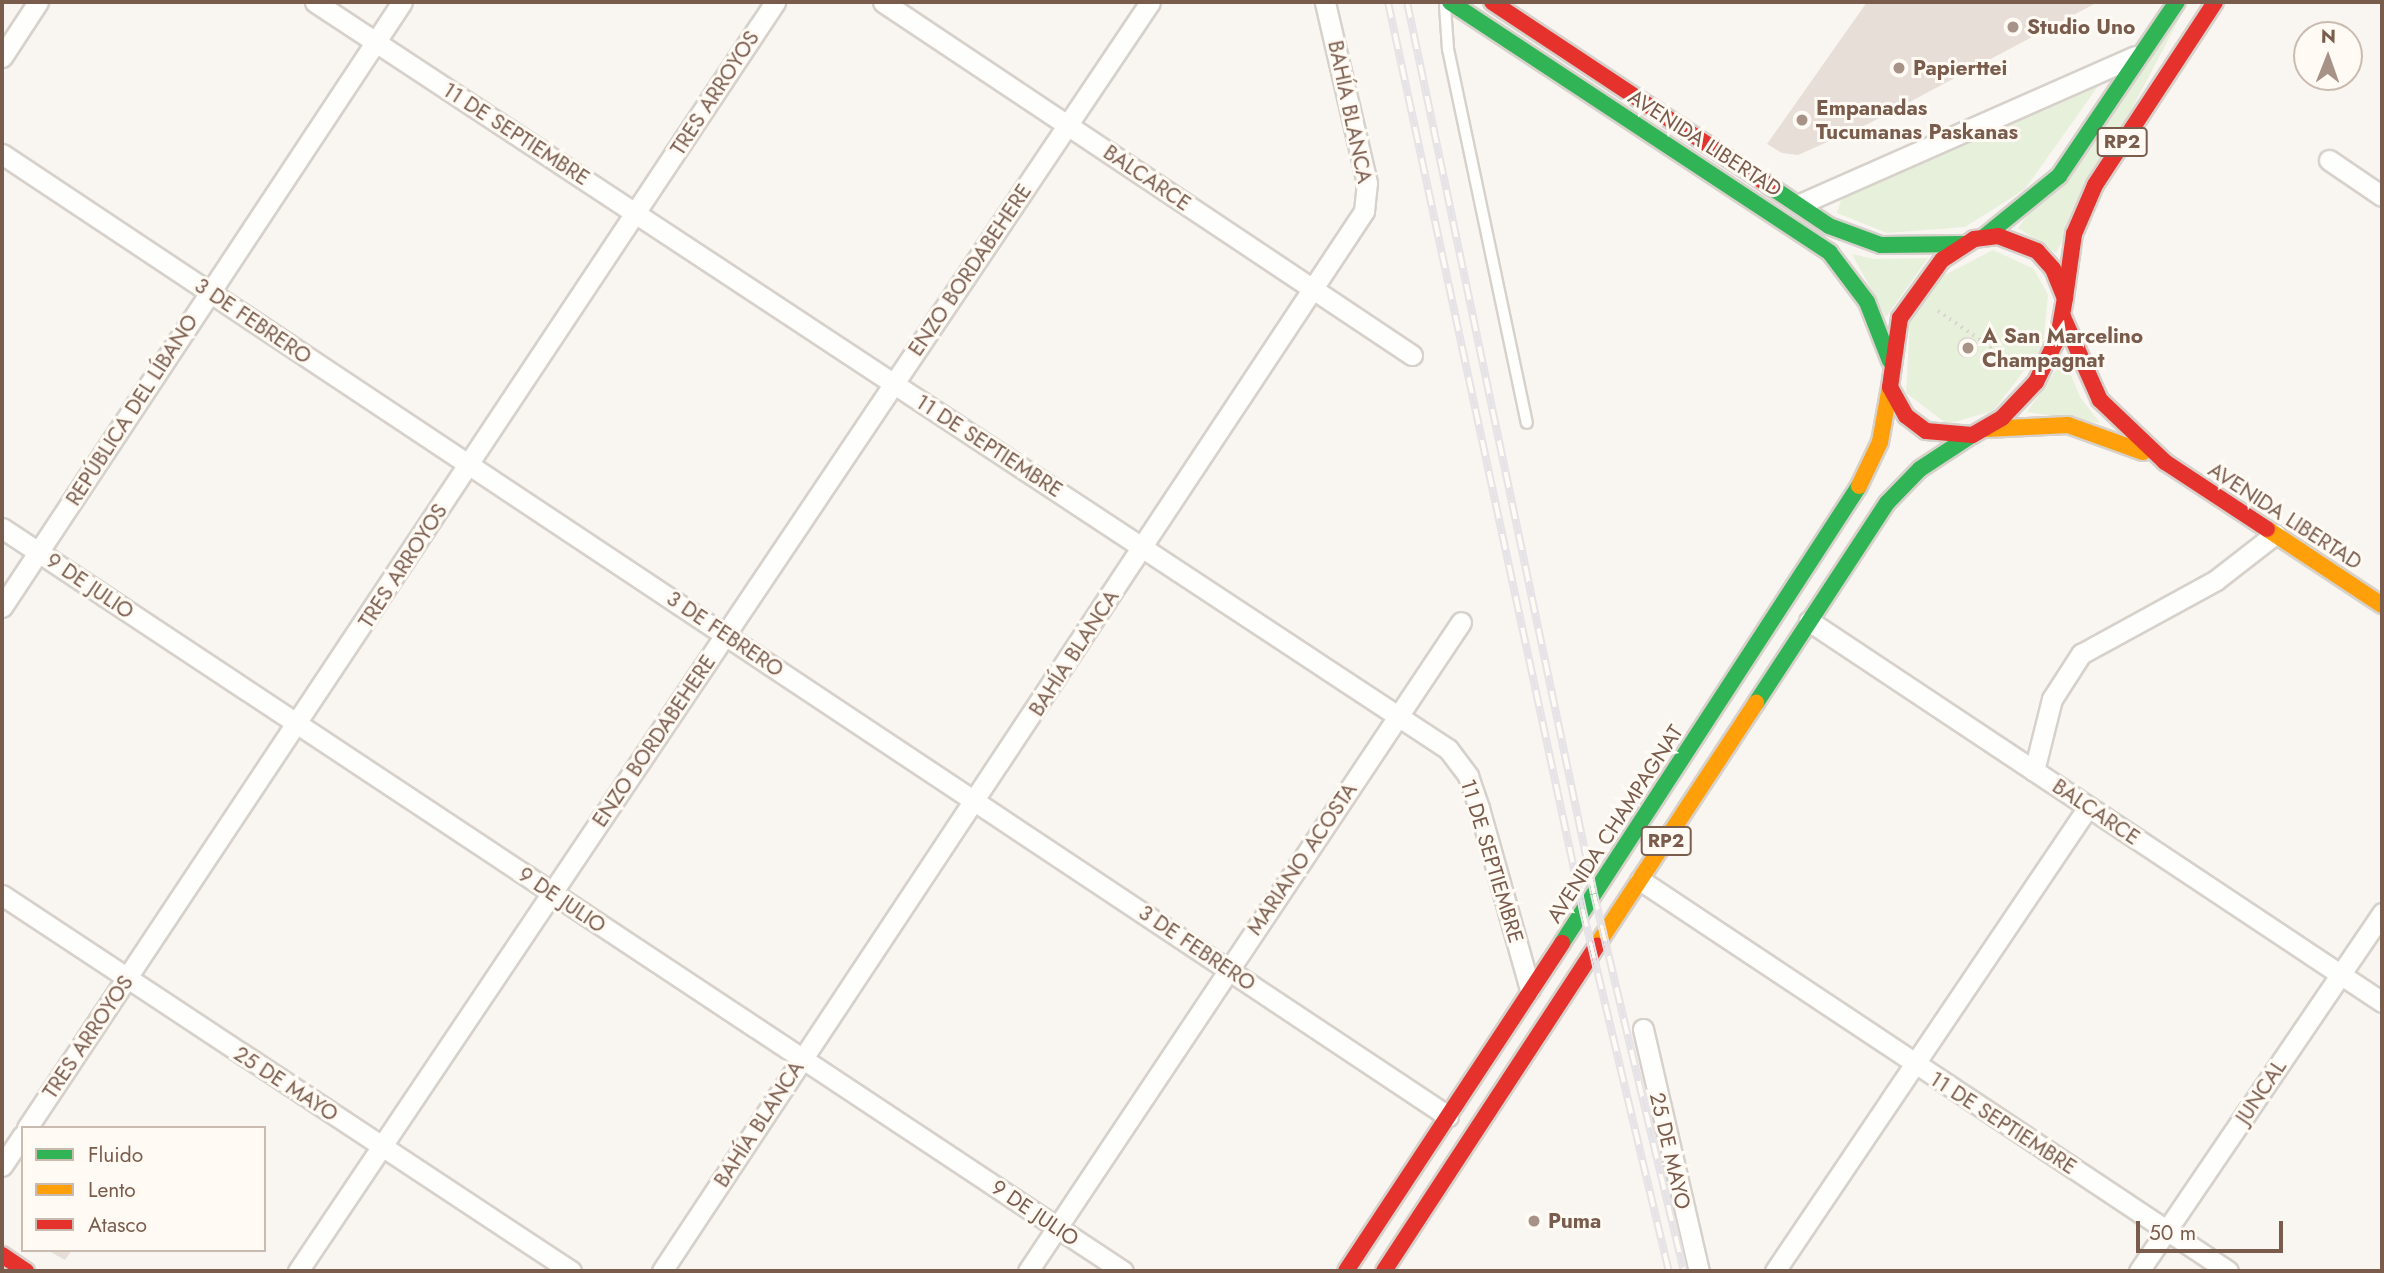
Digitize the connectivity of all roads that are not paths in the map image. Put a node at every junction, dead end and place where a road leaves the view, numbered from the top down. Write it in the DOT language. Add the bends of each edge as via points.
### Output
graph roads {
  1 [pos="38,2"];
  2 [pos="315,2"];
  3 [pos="402,2"];
  4 [pos="775,2"];
  5 [pos="883,2"];
  6 [pos="1150,2"];
  7 [pos="1325,2"];
  8 [pos="1448,2"];
  9 [pos="2178,2"];
  10 [pos="2215,2"];
  11 [pos="1499,4"];
  12 [pos="1489,27"];
  13 [pos="376,42"];
  14 [pos="2145,51"];
  15 [pos="2,57"];
  16 [pos="1068,125"];
  17 [pos="2,153"];
  18 [pos="2329,160"];
  19 [pos="2382,196"];
  20 [pos="1800,204"];
  21 [pos="635,213"];
  22 [pos="1984,237"];
  23 [pos="1964,244"];
  24 [pos="1315,290"];
  25 [pos="210,292"];
  26 [pos="2064,298"];
  27 [pos="2063,317"];
  28 [pos="1412,355"];
  29 [pos="1890,361"];
  30 [pos="894,384"];
  31 [pos="1890,387"];
  32 [pos="1527,423"];
  33 [pos="1978,432"];
  34 [pos="2165,462"];
  35 [pos="469,465"];
  36 [pos="2,528"];
  37 [pos="2275,534"];
  38 [pos="1142,547"];
  39 [pos="38,552"];
  40 [pos="2382,605"];
  41 [pos="2,607"];
  42 [pos="1809,621"];
  43 [pos="1461,622"];
  44 [pos="726,635"];
  45 [pos="1398,715"];
  46 [pos="298,724"];
  47 [pos="2034,771"];
  48 [pos="977,802"];
  49 [pos="2088,807"];
  50 [pos="1640,880"];
  51 [pos="552,893"];
  52 [pos="2,895"];
  53 [pos="2382,913"];
  54 [pos="1229,969"];
  55 [pos="2341,975"];
  56 [pos="126,981"];
  57 [pos="1531,990"];
  58 [pos="2382,1002"];
  59 [pos="1643,1029"];
  60 [pos="802,1058"];
  61 [pos="1915,1066"];
  62 [pos="1448,1116"];
  63 [pos="28,1126"];
  64 [pos="21,1138"];
  65 [pos="383,1146"];
  66 [pos="2,1166"];
  67 [pos="1057,1228"];
  68 [pos="2167,1231"];
  69 [pos="2,1255"];
  70 [pos="26,1271"];
  71 [pos="298,1271"];
  72 [pos="571,1271"];
  73 [pos="662,1271"];
  74 [pos="1028,1271"];
  75 [pos="1123,1271"];
  76 [pos="1346,1271"];
  77 [pos="1384,1271"];
  78 [pos="1699,1271"];
  79 [pos="1775,1271"];
  80 [pos="2139,1271"];
  81 [pos="2228,1271"];
  1 -- 15 [label="street"];
  2 -- 13 [label="street, 11 DE SEPTIEMBRE"];
  3 -- 13 [label="street, REPÚBLICA DEL LÍBANO"];
  4 -- 21 [label="street, TRES ARROYOS"];
  5 -- 16 [label="street, BALCARCE"];
  6 -- 16 [label="street, ENZO BORDABEHERE"];
  7 -- 24 [label="street, BAHÍA BLANCA" via="1368,192 1364,211"];
  8 -- 12 [label="main road, AVENIDA LIBERTAD"];
  8 -- 32 [label="lane" via="1448,49"];
  9 -- 14 [label="main road, RP2"];
  10 -- 26 [label="main road, RP2" via="2095,186 2074,234"];
  11 -- 12 [label="street"];
  11 -- 20 [label="main road, AVENIDA LIBERTAD"];
  12 -- 29 [label="main road, AVENIDA LIBERTAD" via="1830,253 1867,302"];
  13 -- 21 [label="street, 11 DE SEPTIEMBRE"];
  13 -- 25 [label="street, REPÚBLICA DEL LÍBANO"];
  14 -- 20 [label="street"];
  14 -- 22 [label="main road, RP2" via="2050,187"];
  16 -- 24 [label="street, BALCARCE"];
  16 -- 30 [label="street, ENZO BORDABEHERE"];
  17 -- 25 [label="street, 3 DE FEBRERO"];
  18 -- 19 [label="street"];
  20 -- 23 [label="main road, AVENIDA LIBERTAD" via="1864,240 1915,248"];
  21 -- 30 [label="street, 11 DE SEPTIEMBRE"];
  21 -- 35 [label="street, TRES ARROYOS"];
  22 -- 23 [label="main road, RP2"];
  22 -- 26 [label="main road, RP2" via="2013,239 2037,251"];
  23 -- 29 [label="main road, RP2" via="1911,296"];
  24 -- 28 [label="street, BALCARCE"];
  24 -- 38 [label="street, BAHÍA BLANCA"];
  25 -- 35 [label="street, 3 DE FEBRERO"];
  25 -- 39 [label="street, REPÚBLICA DEL LÍBANO"];
  26 -- 27 [label="main road, RP2"];
  27 -- 33 [label="main road, RP2" via="2036,382 2016,407"];
  27 -- 34 [label="main road, AVENIDA LIBERTAD" via="2100,400"];
  29 -- 31 [label="main road, RP2"];
  30 -- 38 [label="street, 11 DE SEPTIEMBRE"];
  30 -- 44 [label="street, ENZO BORDABEHERE"];
  31 -- 33 [label="main road, AVENIDA LIBERTAD" via="1906,416 1926,431"];
  31 -- 57 [label="main road, AVENIDA CHAMPAGNAT / RP2" via="1880,442 1852,501"];
  33 -- 34 [label="main road, AVENIDA LIBERTAD" via="2068,425"];
  33 -- 42 [label="main road, RP2" via="1920,469 1887,503"];
  34 -- 37 [label="main road, AVENIDA LIBERTAD"];
  35 -- 44 [label="street, 3 DE FEBRERO"];
  35 -- 46 [label="street, TRES ARROYOS"];
  36 -- 39 [label="street, 9 DE JULIO"];
  37 -- 40 [label="main road, AVENIDA LIBERTAD"];
  37 -- 47 [label="street" via="2216,580 2081,654 2054,693"];
  38 -- 45 [label="street, 11 DE SEPTIEMBRE"];
  38 -- 48 [label="street, BAHÍA BLANCA"];
  39 -- 41 [label="street, REPÚBLICA DEL LÍBANO"];
  39 -- 46 [label="street, 9 DE JULIO"];
  42 -- 47 [label="street, BALCARCE"];
  42 -- 50 [label="main road, RP2"];
  43 -- 45 [label="street, MARIANO ACOSTA"];
  44 -- 48 [label="street, 3 DE FEBRERO"];
  44 -- 51 [label="street, ENZO BORDABEHERE"];
  45 -- 54 [label="street, MARIANO ACOSTA"];
  45 -- 57 [label="street, 11 DE SEPTIEMBRE" via="1448,749 1468,776"];
  46 -- 51 [label="street, 9 DE JULIO"];
  46 -- 56 [label="street, TRES ARROYOS"];
  47 -- 49 [label="street, BALCARCE"];
  48 -- 54 [label="street, 3 DE FEBRERO"];
  48 -- 60 [label="street, BAHÍA BLANCA"];
  49 -- 55 [label="street, BALCARCE"];
  49 -- 61 [label="street"];
  50 -- 61 [label="street, 11 DE SEPTIEMBRE"];
  50 -- 77 [label="main road, RP2"];
  51 -- 60 [label="street, 9 DE JULIO"];
  51 -- 65 [label="street, ENZO BORDABEHERE"];
  52 -- 56 [label="street, 25 DE MAYO"];
  53 -- 55 [label="street, JUNCAL"];
  54 -- 62 [label="street, 3 DE FEBRERO"];
  54 -- 67 [label="street, MARIANO ACOSTA"];
  55 -- 58 [label="street, BALCARCE"];
  55 -- 68 [label="street, JUNCAL"];
  56 -- 63 [label="street, TRES ARROYOS"];
  56 -- 65 [label="street, 25 DE MAYO"];
  57 -- 62 [label="main road, AVENIDA CHAMPAGNAT / RP2"];
  59 -- 78 [label="street, 25 DE MAYO"];
  60 -- 67 [label="street, 9 DE JULIO"];
  60 -- 73 [label="street, BAHÍA BLANCA"];
  61 -- 68 [label="street, 11 DE SEPTIEMBRE"];
  61 -- 79 [label="street"];
  62 -- 76 [label="main road, AVENIDA CHAMPAGNAT / RP2"];
  64 -- 66 [label="street"];
  65 -- 71 [label="street, ENZO BORDABEHERE"];
  65 -- 72 [label="street, 25 DE MAYO"];
  67 -- 74 [label="street, MARIANO ACOSTA"];
  67 -- 75 [label="street, 9 DE JULIO"];
  68 -- 80 [label="street, JUNCAL"];
  68 -- 81 [label="street, 11 DE SEPTIEMBRE"];
  69 -- 70 [label="main road"];
}
